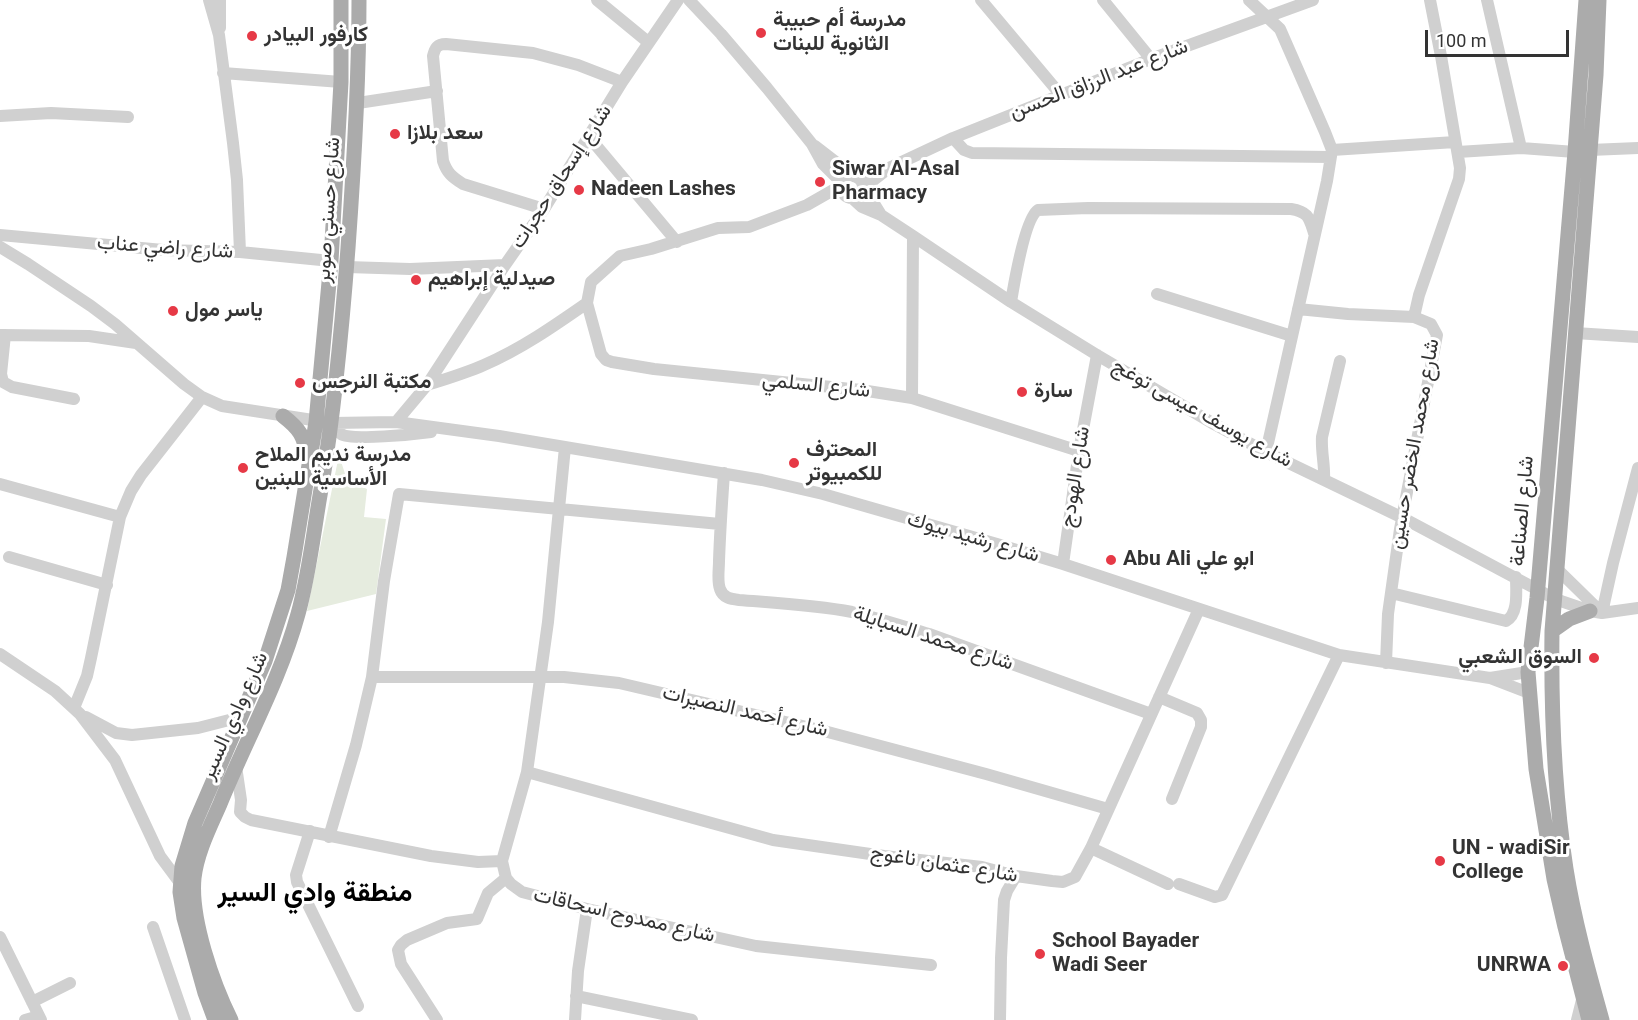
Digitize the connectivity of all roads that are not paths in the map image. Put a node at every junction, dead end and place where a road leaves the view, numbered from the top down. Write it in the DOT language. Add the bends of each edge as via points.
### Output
graph roads {
  1 [pos="209,0"];
  2 [pos="220,0"];
  3 [pos="341,0"];
  4 [pos="359,0"];
  5 [pos="597,0"];
  6 [pos="678,0"];
  7 [pos="690,0"];
  8 [pos="981,0"];
  9 [pos="1103,0"];
  10 [pos="1249,0"];
  11 [pos="1313,0"];
  12 [pos="1430,0"];
  13 [pos="1487,0"];
  14 [pos="1586,0"];
  15 [pos="1599,0"];
  16 [pos="1267,17"];
  17 [pos="219,35"];
  18 [pos="648,42"];
  19 [pos="1151,59"];
  20 [pos="223,73"];
  21 [pos="342,82"];
  22 [pos="622,82"];
  23 [pos="436,91"];
  24 [pos="1060,94"];
  25 [pos="358,103"];
  26 [pos="0,116"];
  27 [pos="128,117"];
  28 [pos="589,136"];
  29 [pos="953,138"];
  30 [pos="1457,147"];
  31 [pos="1521,148"];
  32 [pos="1638,148"];
  33 [pos="338,149"];
  34 [pos="355,150"];
  35 [pos="1583,151"];
  36 [pos="1332,153"];
  37 [pos="888,168"];
  38 [pos="848,180"];
  39 [pos="856,194"];
  40 [pos="807,205"];
  41 [pos="544,208"];
  42 [pos="1314,233"];
  43 [pos="0,236"];
  44 [pos="913,236"];
  45 [pos="677,242"];
  46 [pos="0,247"];
  47 [pos="240,252"];
  48 [pos="331,261"];
  49 [pos="505,265"];
  50 [pos="347,267"];
  51 [pos="1157,294"];
  52 [pos="1011,302"];
  53 [pos="587,303"];
  54 [pos="1298,309"];
  55 [pos="1414,316"];
  56 [pos="1575,333"];
  57 [pos="3,335"];
  58 [pos="1292,336"];
  59 [pos="1638,336"];
  60 [pos="137,343"];
  61 [pos="1097,355"];
  62 [pos="1340,361"];
  63 [pos="427,385"];
  64 [pos="202,398"];
  65 [pos="912,398"];
  66 [pos="74,399"];
  67 [pos="283,416"];
  68 [pos="324,422"];
  69 [pos="396,422"];
  70 [pos="447,430"];
  71 [pos="565,447"];
  72 [pos="1079,452"];
  73 [pos="1266,452"];
  74 [pos="309,466"];
  75 [pos="1638,468"];
  76 [pos="724,473"];
  77 [pos="1324,480"];
  78 [pos="0,484"];
  79 [pos="558,508"];
  80 [pos="120,517"];
  81 [pos="1403,518"];
  82 [pos="720,524"];
  83 [pos="9,557"];
  84 [pos="1063,564"];
  85 [pos="1557,569"];
  86 [pos="1516,577"];
  87 [pos="106,585"];
  88 [pos="1537,589"];
  89 [pos="1391,593"];
  90 [pos="1555,599"];
  91 [pos="1638,608"];
  92 [pos="1199,609"];
  93 [pos="1596,612"];
  94 [pos="1552,631"];
  95 [pos="0,654"];
  96 [pos="1339,655"];
  97 [pos="1386,663"];
  98 [pos="1528,672"];
  99 [pos="372,677"];
  100 [pos="541,678"];
  101 [pos="1490,678"];
  102 [pos="1529,693"];
  103 [pos="1159,697"];
  104 [pos="77,711"];
  105 [pos="1151,714"];
  106 [pos="241,717"];
  107 [pos="236,766"];
  108 [pos="527,772"];
  109 [pos="1172,799"];
  110 [pos="1108,809"];
  111 [pos="310,831"];
  112 [pos="329,837"];
  113 [pos="1091,848"];
  114 [pos="502,861"];
  115 [pos="1016,876"];
  116 [pos="506,878"];
  117 [pos="187,884"];
  118 [pos="587,909"];
  119 [pos="153,927"];
  120 [pos="0,937"];
  121 [pos="931,965"];
  122 [pos="70,983"];
  123 [pos="1583,994"];
  124 [pos="576,996"];
  125 [pos="32,1002"];
  126 [pos="358,1006"];
  127 [pos="40,1018"];
  128 [pos="25,1020"];
  129 [pos="185,1020"];
  130 [pos="215,1020"];
  131 [pos="231,1020"];
  132 [pos="437,1020"];
  133 [pos="575,1020"];
  134 [pos="692,1020"];
  135 [pos="1000,1020"];
  136 [pos="1577,1020"];
  137 [pos="1589,1020"];
  138 [pos="1602,1020"];
  1 -- 17 [label="street"];
  2 -- 17 [label="street"];
  3 -- 21 [label="main road, شارع حسني صوبر"];
  4 -- 25 [label="main road, شارع حسني صوبر"];
  5 -- 18 [label="street"];
  6 -- 18 [label="street, شارع إسحاق حجرات"];
  7 -- 38 [label="street" via="812,144 823,164"];
  8 -- 24 [label="street"];
  9 -- 19 [label="street"];
  10 -- 16 [label="street"];
  11 -- 16 [label="street, شارع عبد الرزاق الحسن"];
  12 -- 30 [label="street"];
  13 -- 31 [label="street"];
  14 -- 35 [label="main road, شارع الصناعة"];
  15 -- 35 [label="main road, شارع الصناعة" via="1596,75"];
  16 -- 19 [label="street, شارع عبد الرزاق الحسن"];
  16 -- 36 [label="street" via="1280,29"];
  17 -- 20 [label="street"];
  18 -- 22 [label="street, شارع إسحاق حجرات"];
  19 -- 24 [label="street, شارع عبد الرزاق الحسن"];
  20 -- 21 [label="street"];
  20 -- 47 [label="street" via="237,180"];
  21 -- 33 [label="main road, شارع حسني صوبر"];
  22 -- 23 [label="street" via="532,53 446,44 438,46 433,56"];
  22 -- 28 [label="street, شارع إسحاق حجرات"];
  23 -- 25 [label="street"];
  23 -- 41 [label="street" via="446,171 463,184"];
  24 -- 29 [label="street, شارع عبد الرزاق الحسن"];
  25 -- 34 [label="main road, شارع حسني صوبر"];
  26 -- 27 [label="street" via="51,113"];
  28 -- 41 [label="street, شارع إسحاق حجرات"];
  28 -- 45 [label="street"];
  29 -- 36 [label="street" via="972,153"];
  29 -- 37 [label="street, شارع عبد الرزاق الحسن"];
  30 -- 31 [label="street"];
  30 -- 36 [label="street"];
  30 -- 55 [label="street" via="1459,179"];
  31 -- 35 [label="street"];
  32 -- 35 [label="street"];
  33 -- 34 [label="main road"];
  33 -- 48 [label="main road, شارع حسني صوبر"];
  34 -- 50 [label="main road, شارع حسني صوبر"];
  35 -- 56 [label="main road, شارع الصناعة"];
  35 -- 88 [label="main road, شارع الصناعة"];
  36 -- 42 [label="street"];
  37 -- 38 [label="street, شارع عبد الرزاق الحسن" via="864,172"];
  37 -- 39 [label="street, شارع عبد الرزاق الحسن"];
  38 -- 39 [label="street" via="861,182"];
  38 -- 39 [label="street" via="844,194"];
  38 -- 40 [label="street, شارع عبد الرزاق الحسن"];
  39 -- 40 [label="street, شارع عبد الرزاق الحسن"];
  39 -- 44 [label="street, شارع يوسف عيسى توغج" via="873,202 881,215"];
  40 -- 45 [label="street, شارع عبد الرزاق الحسن" via="749,227 718,228"];
  41 -- 49 [label="street, شارع إسحاق حجرات"];
  42 -- 52 [label="street" via="1306,214 1291,209 1038,210 1027,229"];
  42 -- 54 [label="street"];
  43 -- 47 [label="street, شارع راضي عناب" via="164,250"];
  44 -- 52 [label="street, شارع يوسف عيسى توغج"];
  44 -- 65 [label="street"];
  45 -- 53 [label="street, شارع عبد الرزاق الحسن" via="620,256 591,282"];
  46 -- 60 [label="street" via="91,306"];
  47 -- 48 [label="street, شارع راضي عناب"];
  48 -- 68 [label="main road, شارع حسني صوبر"];
  49 -- 50 [label="street"];
  49 -- 63 [label="street, شارع إسحاق حجرات"];
  50 -- 68 [label="main road, شارع حسني صوبر" via="341,341"];
  51 -- 58 [label="street"];
  52 -- 61 [label="street, شارع يوسف عيسى توغج"];
  53 -- 63 [label="street" via="494,360"];
  53 -- 65 [label="street, شارع السلمي" via="601,354 612,362"];
  54 -- 55 [label="street, شارع محمد الخضر حسين"];
  54 -- 58 [label="street"];
  55 -- 81 [label="street, شارع محمد الخضر حسين" via="1427,321 1437,335"];
  56 -- 59 [label="street"];
  56 -- 85 [label="main road, شارع الصناعة"];
  57 -- 60 [label="street" via="89,336"];
  57 -- 66 [label="street" via="3,381 12,387"];
  58 -- 73 [label="street"];
  60 -- 64 [label="street"];
  61 -- 72 [label="street, شارع الهودج"];
  61 -- 73 [label="street, شارع يوسف عيسى توغج"];
  62 -- 77 [label="street" via="1322,437"];
  63 -- 69 [label="street, شارع إسحاق حجرات"];
  64 -- 67 [label="street" via="222,406"];
  64 -- 80 [label="street" via="141,476"];
  65 -- 72 [label="street, شارع السلمي"];
  67 -- 68 [label="street"];
  67 -- 74 [label="main road" via="300,431"];
  68 -- 69 [label="street, شارع رشيد بيوك"];
  68 -- 70 [label="street, شارع رشيد بيوك" via="348,436 402,436"];
  68 -- 74 [label="main road, شارع وادي السير"];
  68 -- 107 [label="main road, شارع وادي السير" via="313,545 298,614 275,681"];
  69 -- 70 [label="street, شارع رشيد بيوك"];
  70 -- 71 [label="street, شارع رشيد بيوك"];
  71 -- 76 [label="street, شارع رشيد بيوك"];
  71 -- 79 [label="street, شارع ممدوح اسحاقات"];
  72 -- 84 [label="street, شارع الهودج"];
  73 -- 77 [label="street, شارع يوسف عيسى توغج"];
  74 -- 106 [label="main road, شارع وادي السير" via="288,590 265,662"];
  75 -- 93 [label="street"];
  76 -- 82 [label="street, شارع محمد السبايلة"];
  76 -- 84 [label="street, شارع رشيد بيوك" via="823,494"];
  77 -- 81 [label="street, شارع يوسف عيسى توغج"];
  78 -- 80 [label="street"];
  79 -- 82 [label="street"];
  79 -- 99 [label="street" via="399,494"];
  79 -- 100 [label="street, شارع ممدوح اسحاقات"];
  80 -- 87 [label="street"];
  81 -- 86 [label="street, شارع يوسف عيسى توغج"];
  81 -- 89 [label="street, شارع محمد الخضر حسين"];
  82 -- 105 [label="street, شارع محمد السبايلة" via="720,588 730,599 852,612 929,634"];
  83 -- 87 [label="street"];
  84 -- 92 [label="street, شارع رشيد بيوك"];
  85 -- 90 [label="main road, شارع الصناعة"];
  85 -- 93 [label="street"];
  86 -- 88 [label="street, شارع يوسف عيسى توغج"];
  86 -- 89 [label="street" via="1514,608 1506,621"];
  87 -- 104 [label="street"];
  88 -- 90 [label="street, شارع يوسف عيسى توغج"];
  88 -- 98 [label="main road, شارع الصناعة"];
  89 -- 97 [label="street, شارع محمد الخضر حسين"];
  90 -- 93 [label="street, شارع يوسف عيسى توغج"];
  90 -- 94 [label="main road, شارع الصناعة"];
  91 -- 93 [label="street"];
  92 -- 96 [label="street, شارع رشيد بيوك"];
  92 -- 103 [label="street, شارع عثمان ناغوج"];
  93 -- 94 [label="main road" via="1569,619"];
  94 -- 138 [label="main road, شارع الصناعة" via="1555,767 1566,869"];
  95 -- 104 [label="street"];
  96 -- 97 [label="street, شارع رشيد بيوك"];
  96 -- 113 [label="street" via="1222,895 1215,897 1174,884"];
  97 -- 101 [label="street, شارع رشيد بيوك"];
  98 -- 101 [label="street, شارع رشيد بيوك"];
  98 -- 102 [label="main road, شارع الصناعة"];
  99 -- 100 [label="street, شارع أحمد النصيرات"];
  99 -- 112 [label="street"];
  100 -- 108 [label="street, شارع ممدوح اسحاقات"];
  100 -- 110 [label="street, شارع أحمد النصيرات" via="596,680 665,693 893,749"];
  101 -- 102 [label="street, شارع رشيد بيوك"];
  102 -- 123 [label="main road, شارع الصناعة" via="1536,769 1554,879"];
  103 -- 105 [label="street, شارع عثمان ناغوج"];
  103 -- 109 [label="street" via="1197,713 1201,720"];
  104 -- 106 [label="street" via="116,733 132,735 198,728"];
  104 -- 117 [label="street" via="115,760 160,856"];
  105 -- 110 [label="street, شارع عثمان ناغوج"];
  106 -- 117 [label="main road, شارع وادي السير" via="192,832 182,866"];
  107 -- 111 [label="street" via="240,812 245,818"];
  107 -- 117 [label="main road, شارع وادي السير"];
  108 -- 114 [label="street, شارع ممدوح اسحاقات"];
  108 -- 115 [label="street, شارع عثمان ناغوج" via="773,840 982,867"];
  110 -- 113 [label="street, شارع عثمان ناغوج"];
  111 -- 112 [label="street"];
  111 -- 126 [label="street" via="297,882"];
  112 -- 114 [label="street" via="458,860"];
  113 -- 115 [label="street, شارع عثمان ناغوج" via="1077,874 1068,881"];
  114 -- 116 [label="street, شارع ممدوح اسحاقات"];
  115 -- 135 [label="street" via="1004,900"];
  116 -- 118 [label="street, شارع ممدوح اسحاقات" via="522,892"];
  116 -- 132 [label="street" via="488,893 476,920 443,925 407,940 399,948 401,964"];
  117 -- 130 [label="main road, شارع وادي السير" via="184,918"];
  117 -- 131 [label="main road, شارع وادي السير" via="205,950"];
  118 -- 121 [label="street, شارع ممدوح اسحاقات" via="756,946"];
  118 -- 124 [label="street"];
  119 -- 129 [label="street"];
  120 -- 125 [label="street"];
  122 -- 125 [label="street"];
  123 -- 136 [label="street"];
  123 -- 137 [label="main road, شارع الصناعة"];
  124 -- 133 [label="street"];
  124 -- 134 [label="street"];
  125 -- 127 [label="street"];
  127 -- 128 [label="street"];
}
